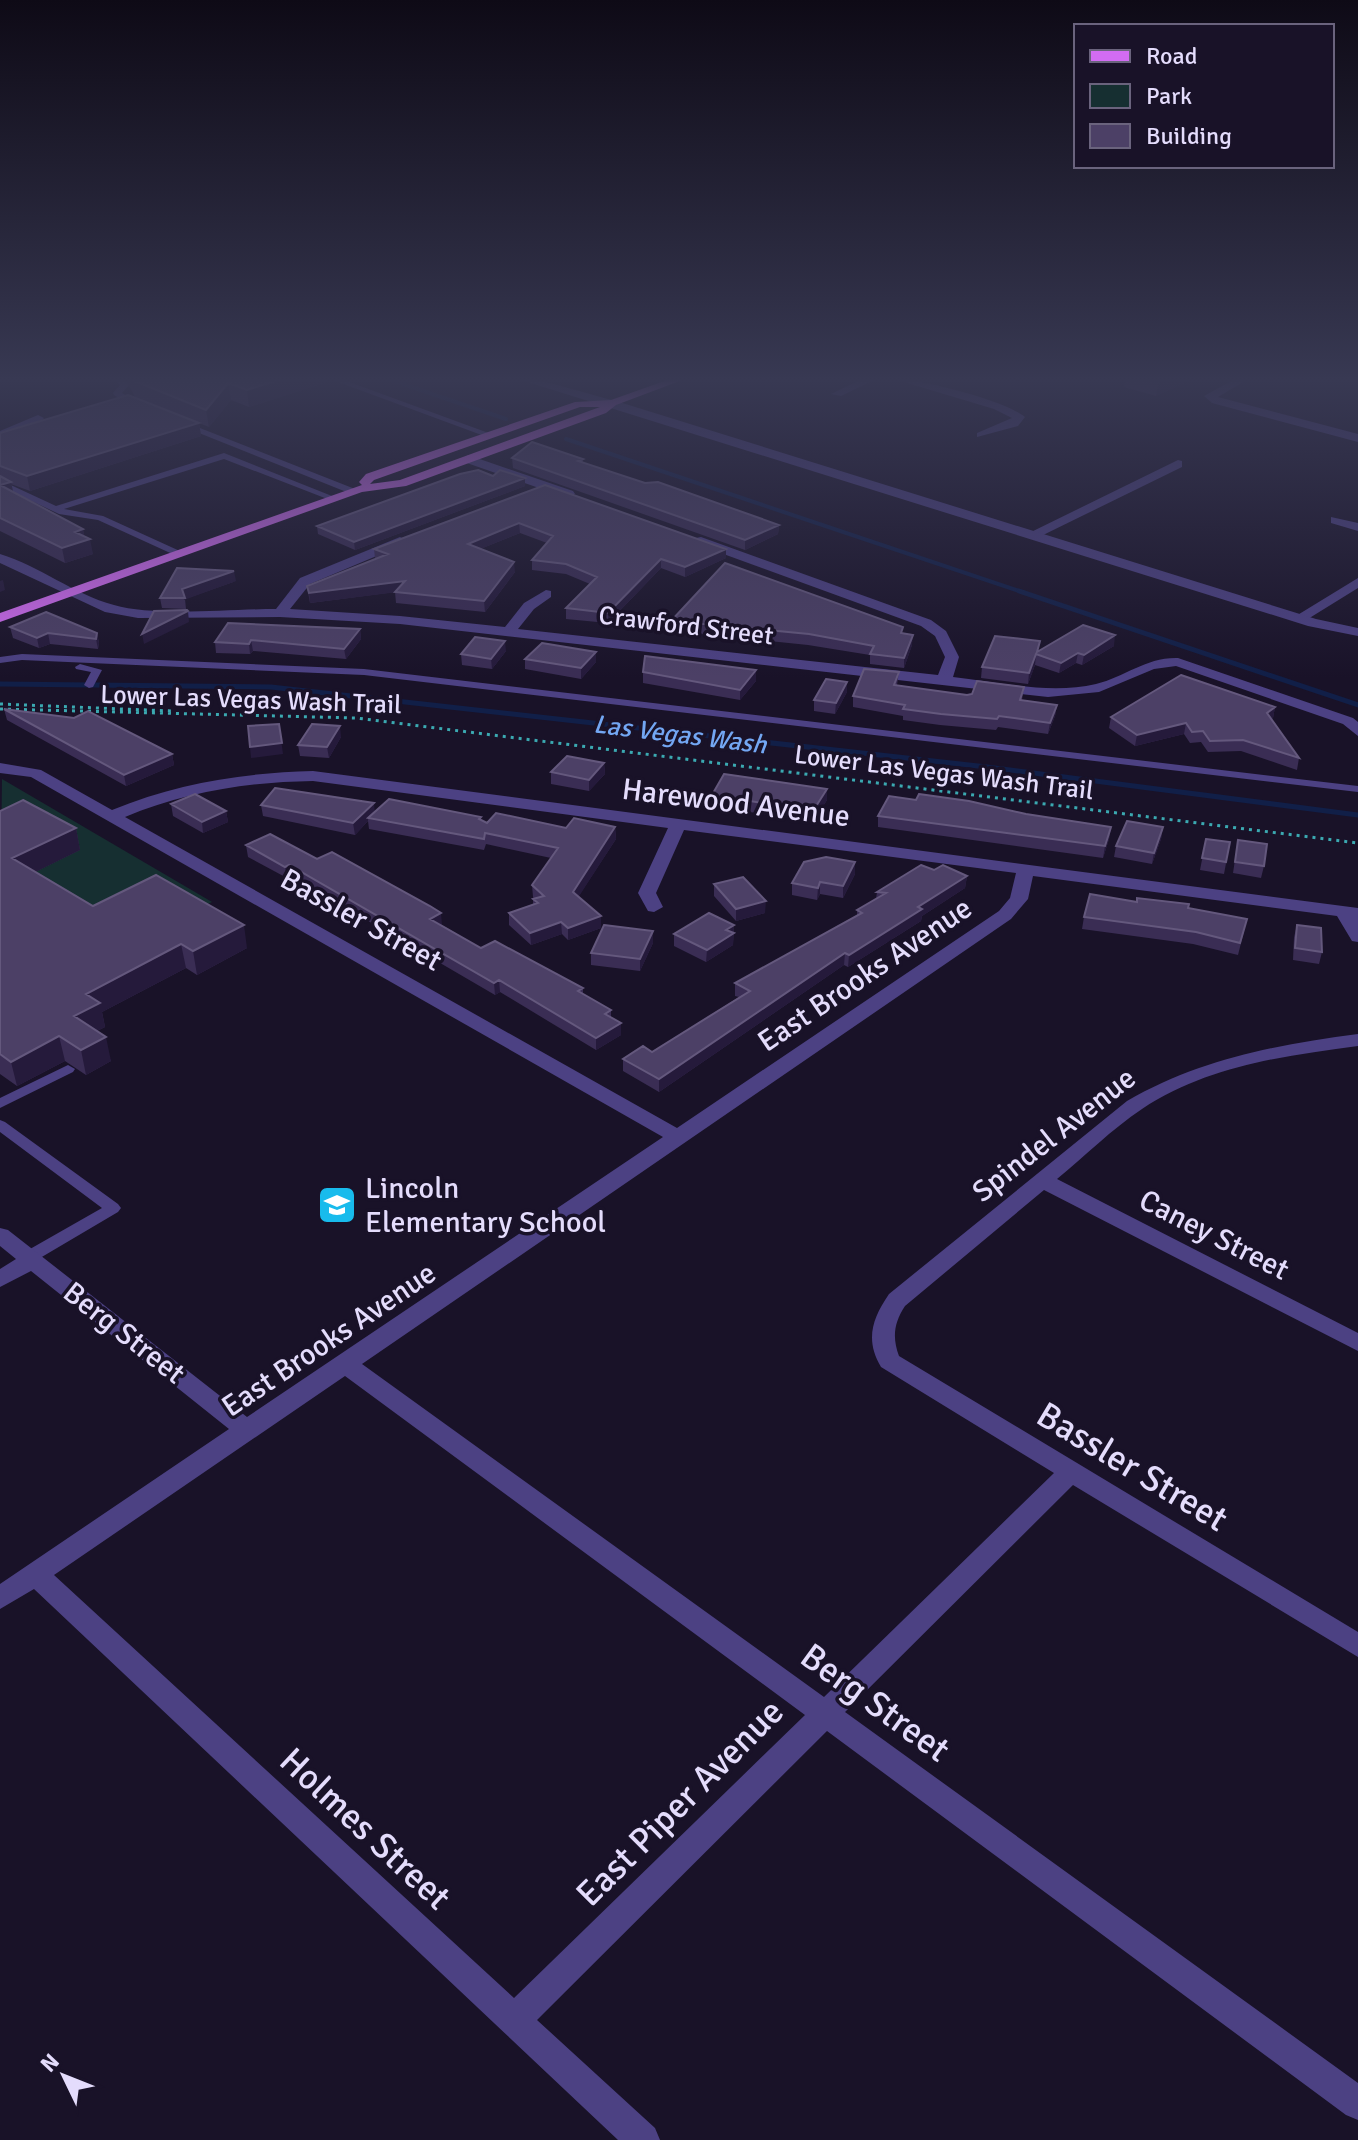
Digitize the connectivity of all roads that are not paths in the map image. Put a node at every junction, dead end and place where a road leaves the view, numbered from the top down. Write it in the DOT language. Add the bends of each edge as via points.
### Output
graph roads {
  1 [pos="152,479"];
  2 [pos="283,479"];
  3 [pos="327,479"];
  4 [pos="368,479"];
  5 [pos="413,479"];
  6 [pos="525,479"];
  7 [pos="853,479"];
  8 [pos="1147,479"];
  9 [pos="0,483"];
  10 [pos="546,486"];
  11 [pos="356,490"];
  12 [pos="518,496"];
  13 [pos="333,498"];
  14 [pos="591,502"];
  15 [pos="56,509"];
  16 [pos="1336,520"];
  17 [pos="1358,527"];
  18 [pos="420,533"];
  19 [pos="681,534"];
  20 [pos="1032,535"];
  21 [pos="179,554"];
  22 [pos="0,558"];
  23 [pos="1358,582"];
  24 [pos="70,593"];
  25 [pos="546,594"];
  26 [pos="280,613"];
  27 [pos="0,618"];
  28 [pos="1298,619"];
  29 [pos="510,630"];
  30 [pos="1358,632"];
  31 [pos="1,660"];
  32 [pos="944,680"];
  33 [pos="89,685"];
  34 [pos="1358,731"];
  35 [pos="4,768"];
  36 [pos="1358,789"];
  37 [pos="112,816"];
  38 [pos="679,823"];
  39 [pos="1026,869"];
  40 [pos="654,907"];
  41 [pos="1351,912"];
  42 [pos="1358,937"];
  43 [pos="1358,1040"];
  44 [pos="68,1069"];
  45 [pos="0,1104"];
  46 [pos="0,1125"];
  47 [pos="680,1138"];
  48 [pos="1042,1180"];
  49 [pos="0,1235"];
  50 [pos="30,1259"];
  51 [pos="0,1279"];
  52 [pos="880,1340"];
  53 [pos="1358,1343"];
  54 [pos="346,1364"];
  55 [pos="248,1431"];
  56 [pos="1070,1473"];
  57 [pos="35,1574"];
  58 [pos="0,1598"];
  59 [pos="1358,1646"];
  60 [pos="825,1714"];
  61 [pos="514,2020"];
  62 [pos="1358,2103"];
  63 [pos="643,2140"];
  1 -- 15 [label="lane"];
  2 -- 13 [label="lane"];
  3 -- 11 [label="lane"];
  4 -- 11 [label="main road"];
  5 -- 11 [label="main road"];
  6 -- 10 [label="street"];
  7 -- 20 [label="street"];
  8 -- 20 [label="street"];
  9 -- 15 [label="lane"];
  10 -- 12 [label="street"];
  10 -- 14 [label="street"];
  11 -- 13 [label="main road"];
  13 -- 21 [label="main road"];
  15 -- 21 [label="lane" via="100,518"];
  16 -- 17 [label="street"];
  18 -- 26 [label="street" via="305,581"];
  19 -- 32 [label="street" via="926,623 941,634 952,657"];
  20 -- 28 [label="street"];
  21 -- 24 [label="main road"];
  22 -- 24 [label="street, Crawford Street"];
  23 -- 28 [label="street"];
  24 -- 26 [label="street, Crawford Street" via="138,614"];
  24 -- 27 [label="main road"];
  25 -- 29 [label="street"];
  26 -- 29 [label="street, Crawford Street"];
  28 -- 30 [label="street"];
  29 -- 32 [label="street, Crawford Street"];
  31 -- 33 [label="lane" via="97,670"];
  31 -- 36 [label="lane" via="364,672"];
  32 -- 34 [label="street, Crawford Street" via="1072,692 1107,686 1142,666 1165,661 1348,721"];
  35 -- 37 [label="street, Bassler Street" via="35,773"];
  37 -- 38 [label="street, Harewood Avenue" via="209,783 313,776"];
  37 -- 47 [label="street, Bassler Street"];
  38 -- 39 [label="street, Harewood Avenue"];
  38 -- 40 [label="street" via="647,893"];
  39 -- 41 [label="street, Harewood Avenue"];
  39 -- 47 [label="street, East Brooks Avenue" via="1019,899 1005,915"];
  41 -- 42 [label="street"];
  43 -- 48 [label="street, Spindel Avenue" via="1246,1055 1172,1082 1134,1105"];
  44 -- 45 [label="lane"];
  46 -- 50 [label="lane" via="113,1208"];
  47 -- 54 [label="street, East Brooks Avenue"];
  48 -- 52 [label="street, Spindel Avenue" via="897,1300 882,1320"];
  48 -- 53 [label="street, Caney Street"];
  49 -- 50 [label="street, Berg Street"];
  50 -- 51 [label="street"];
  50 -- 55 [label="street, Berg Street"];
  52 -- 56 [label="street, Bassler Street" via="889,1361"];
  54 -- 55 [label="street, East Brooks Avenue"];
  54 -- 60 [label="street, Berg Street"];
  55 -- 57 [label="street, East Brooks Avenue"];
  56 -- 59 [label="street, Bassler Street"];
  56 -- 60 [label="street, East Piper Avenue"];
  57 -- 58 [label="street, East Brooks Avenue"];
  57 -- 61 [label="street, Holmes Street"];
  60 -- 61 [label="street, East Piper Avenue"];
  60 -- 62 [label="street, Berg Street"];
  61 -- 63 [label="street, Holmes Street"];
}
